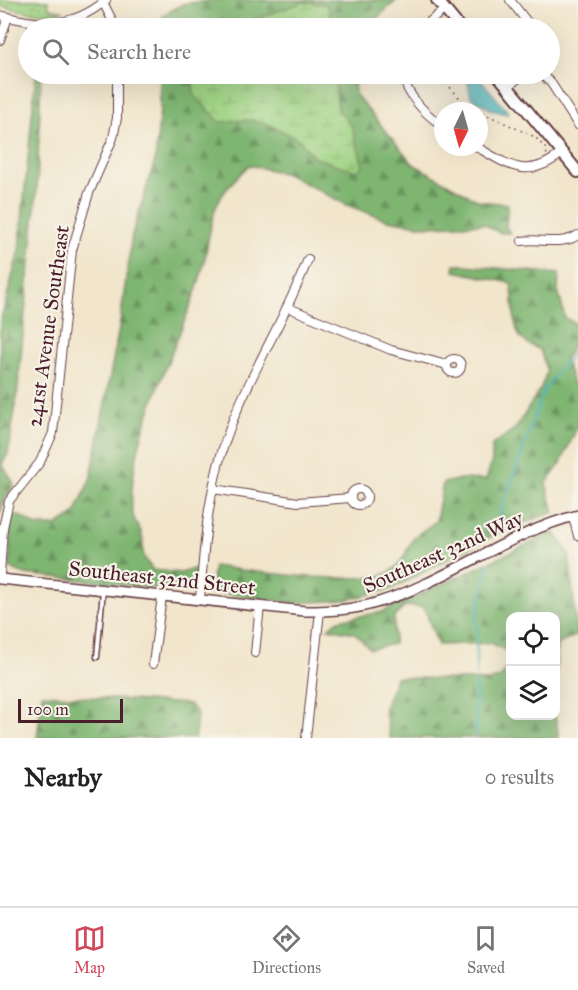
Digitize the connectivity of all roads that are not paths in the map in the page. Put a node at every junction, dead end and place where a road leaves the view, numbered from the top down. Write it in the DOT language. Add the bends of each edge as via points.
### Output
graph roads {
  1 [pos="510,0"];
  2 [pos="104,1"];
  3 [pos="441,4"];
  4 [pos="4,16"];
  5 [pos="79,18"];
  6 [pos="112,18"];
  7 [pos="430,18"];
  8 [pos="452,18"];
  9 [pos="524,18"];
  10 [pos="0,40"];
  11 [pos="117,84"];
  12 [pos="406,84"];
  13 [pos="505,84"];
  14 [pos="511,84"];
  15 [pos="552,84"];
  16 [pos="508,87"];
  17 [pos="434,118"];
  18 [pos="578,125"];
  19 [pos="488,152"];
  20 [pos="562,153"];
  21 [pos="578,172"];
  22 [pos="578,234"];
  23 [pos="522,242"];
  24 [pos="308,260"];
  25 [pos="289,308"];
  26 [pos="447,365"];
  27 [pos="213,489"];
  28 [pos="351,498"];
  29 [pos="575,516"];
  30 [pos="578,536"];
  31 [pos="0,577"];
  32 [pos="103,590"];
  33 [pos="162,596"];
  34 [pos="200,600"];
  35 [pos="260,606"];
  36 [pos="320,611"];
  37 [pos="255,653"];
  38 [pos="97,657"];
  39 [pos="153,664"];
  40 [pos="306,738"];
  1 -- 9 [label="street"];
  2 -- 5 [label="street"];
  2 -- 6 [label="street"];
  3 -- 7 [label="street"];
  3 -- 8 [label="main road"];
  4 -- 10 [label="street"];
  11 -- 31 [label="street, 241st Avenue Southeast" via="113,138 88,193 72,250 53,433 40,462 9,501"];
  12 -- 17 [label="street" via="417,102"];
  13 -- 16 [label="main road"];
  14 -- 16 [label="street"];
  15 -- 18 [label="street"];
  16 -- 20 [label="main road"];
  19 -- 20 [label="street" via="523,168 536,169"];
  20 -- 21 [label="main road"];
  22 -- 23 [label="street" via="563,241"];
  24 -- 25 [label="street"];
  25 -- 26 [label="street" via="391,350"];
  25 -- 27 [label="street" via="261,357 230,426"];
  27 -- 28 [label="street" via="297,502"];
  27 -- 34 [label="street"];
  29 -- 30 [label="street"];
  29 -- 36 [label="street, Southeast 32nd Way" via="510,540 379,602"];
  31 -- 32 [label="street, Southeast 32nd Street"];
  32 -- 33 [label="street, Southeast 32nd Street"];
  32 -- 38 [label="lane"];
  33 -- 34 [label="street, Southeast 32nd Street"];
  33 -- 39 [label="street"];
  34 -- 35 [label="street, Southeast 32nd Street"];
  35 -- 36 [label="street, Southeast 32nd Street"];
  35 -- 37 [label="street"];
  36 -- 40 [label="street"];
}
